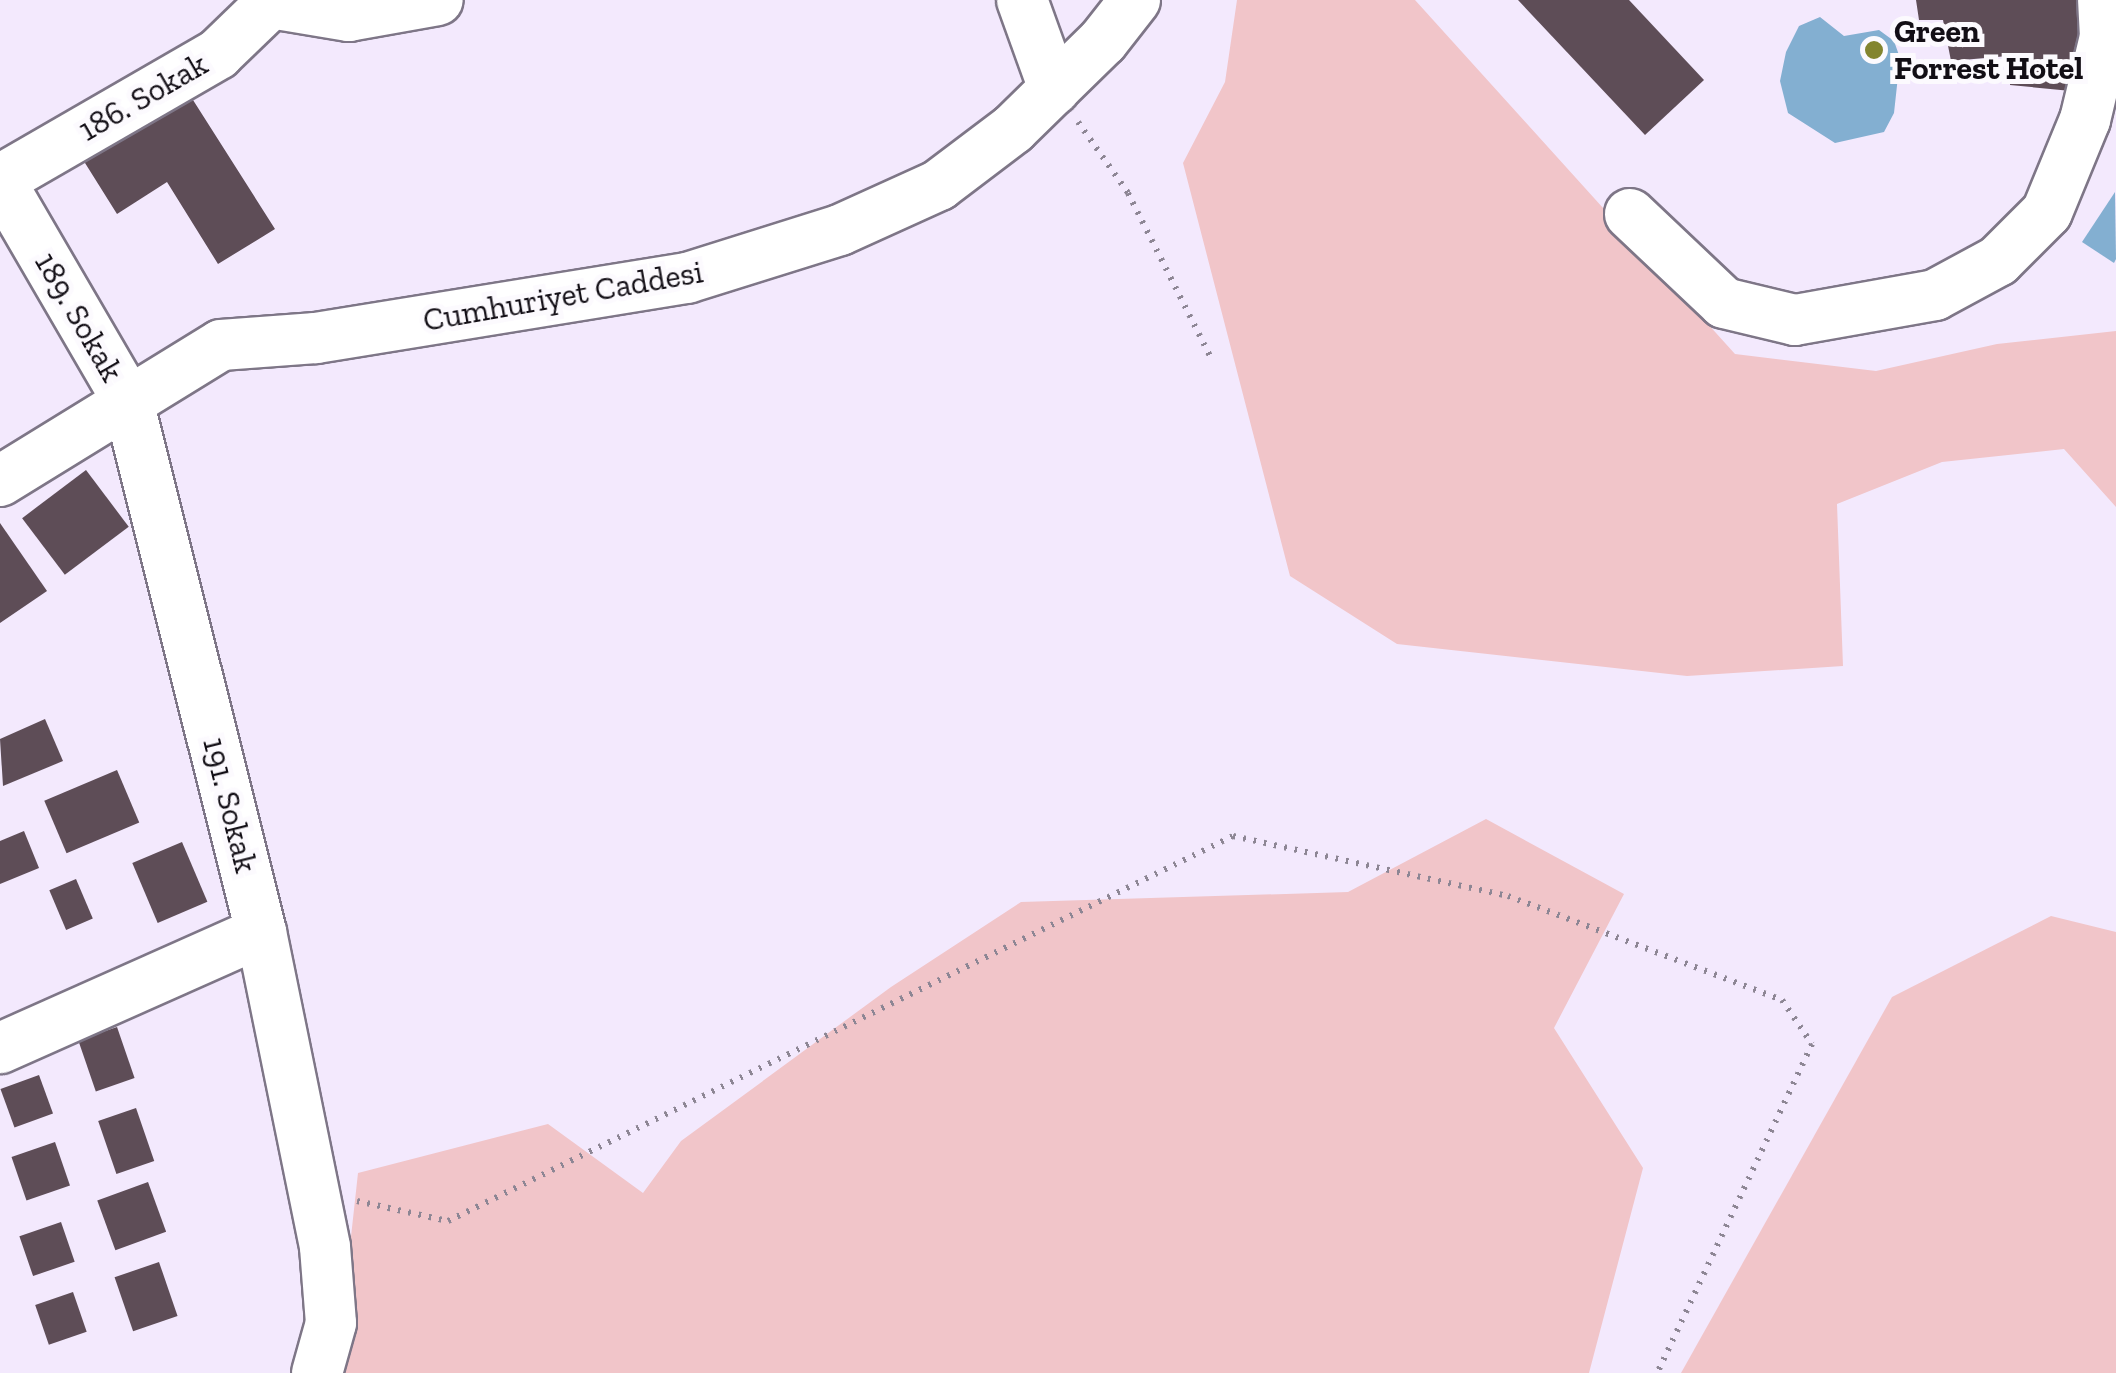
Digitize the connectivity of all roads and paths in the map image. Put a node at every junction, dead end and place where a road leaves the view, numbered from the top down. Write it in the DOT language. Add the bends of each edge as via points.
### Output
graph roads {
  1 [pos="438,0"];
  2 [pos="1022,0"];
  3 [pos="1135,0"];
  4 [pos="2103,0"];
  5 [pos="273,1"];
  6 [pos="1054,88"];
  7 [pos="0,180"];
  8 [pos="1630,214"];
  9 [pos="1210,356"];
  10 [pos="128,401"];
  11 [pos="0,481"];
  12 [pos="261,932"];
  13 [pos="0,1048"];
  14 [pos="313,1191"];
  15 [pos="317,1373"];
  16 [pos="1658,1373"];
  1 -- 5 [label="street" via="349,16"];
  2 -- 6 [label="street"];
  3 -- 6 [label="street, Cumhuriyet Caddesi"];
  4 -- 8 [label="street" via="2105,37 2085,120 2048,212 1998,261 1935,295 1796,320 1724,303"];
  5 -- 7 [label="street, 186. Sokak" via="218,54"];
  6 -- 9 [label="path" via="1128,192"];
  6 -- 10 [label="street, Cumhuriyet Caddesi" via="939,185 840,230 687,278 316,338 220,346"];
  7 -- 10 [label="street, 189. Sokak"];
  10 -- 11 [label="street, Cumhuriyet Caddesi"];
  10 -- 12 [label="street, 191. Sokak"];
  12 -- 13 [label="street"];
  12 -- 14 [label="street, 191. Sokak"];
  14 -- 15 [label="street, 191. Sokak" via="331,1323"];
  14 -- 16 [label="path" via="448,1221 1233,836 1508,896 1782,1000 1812,1044"];
}
